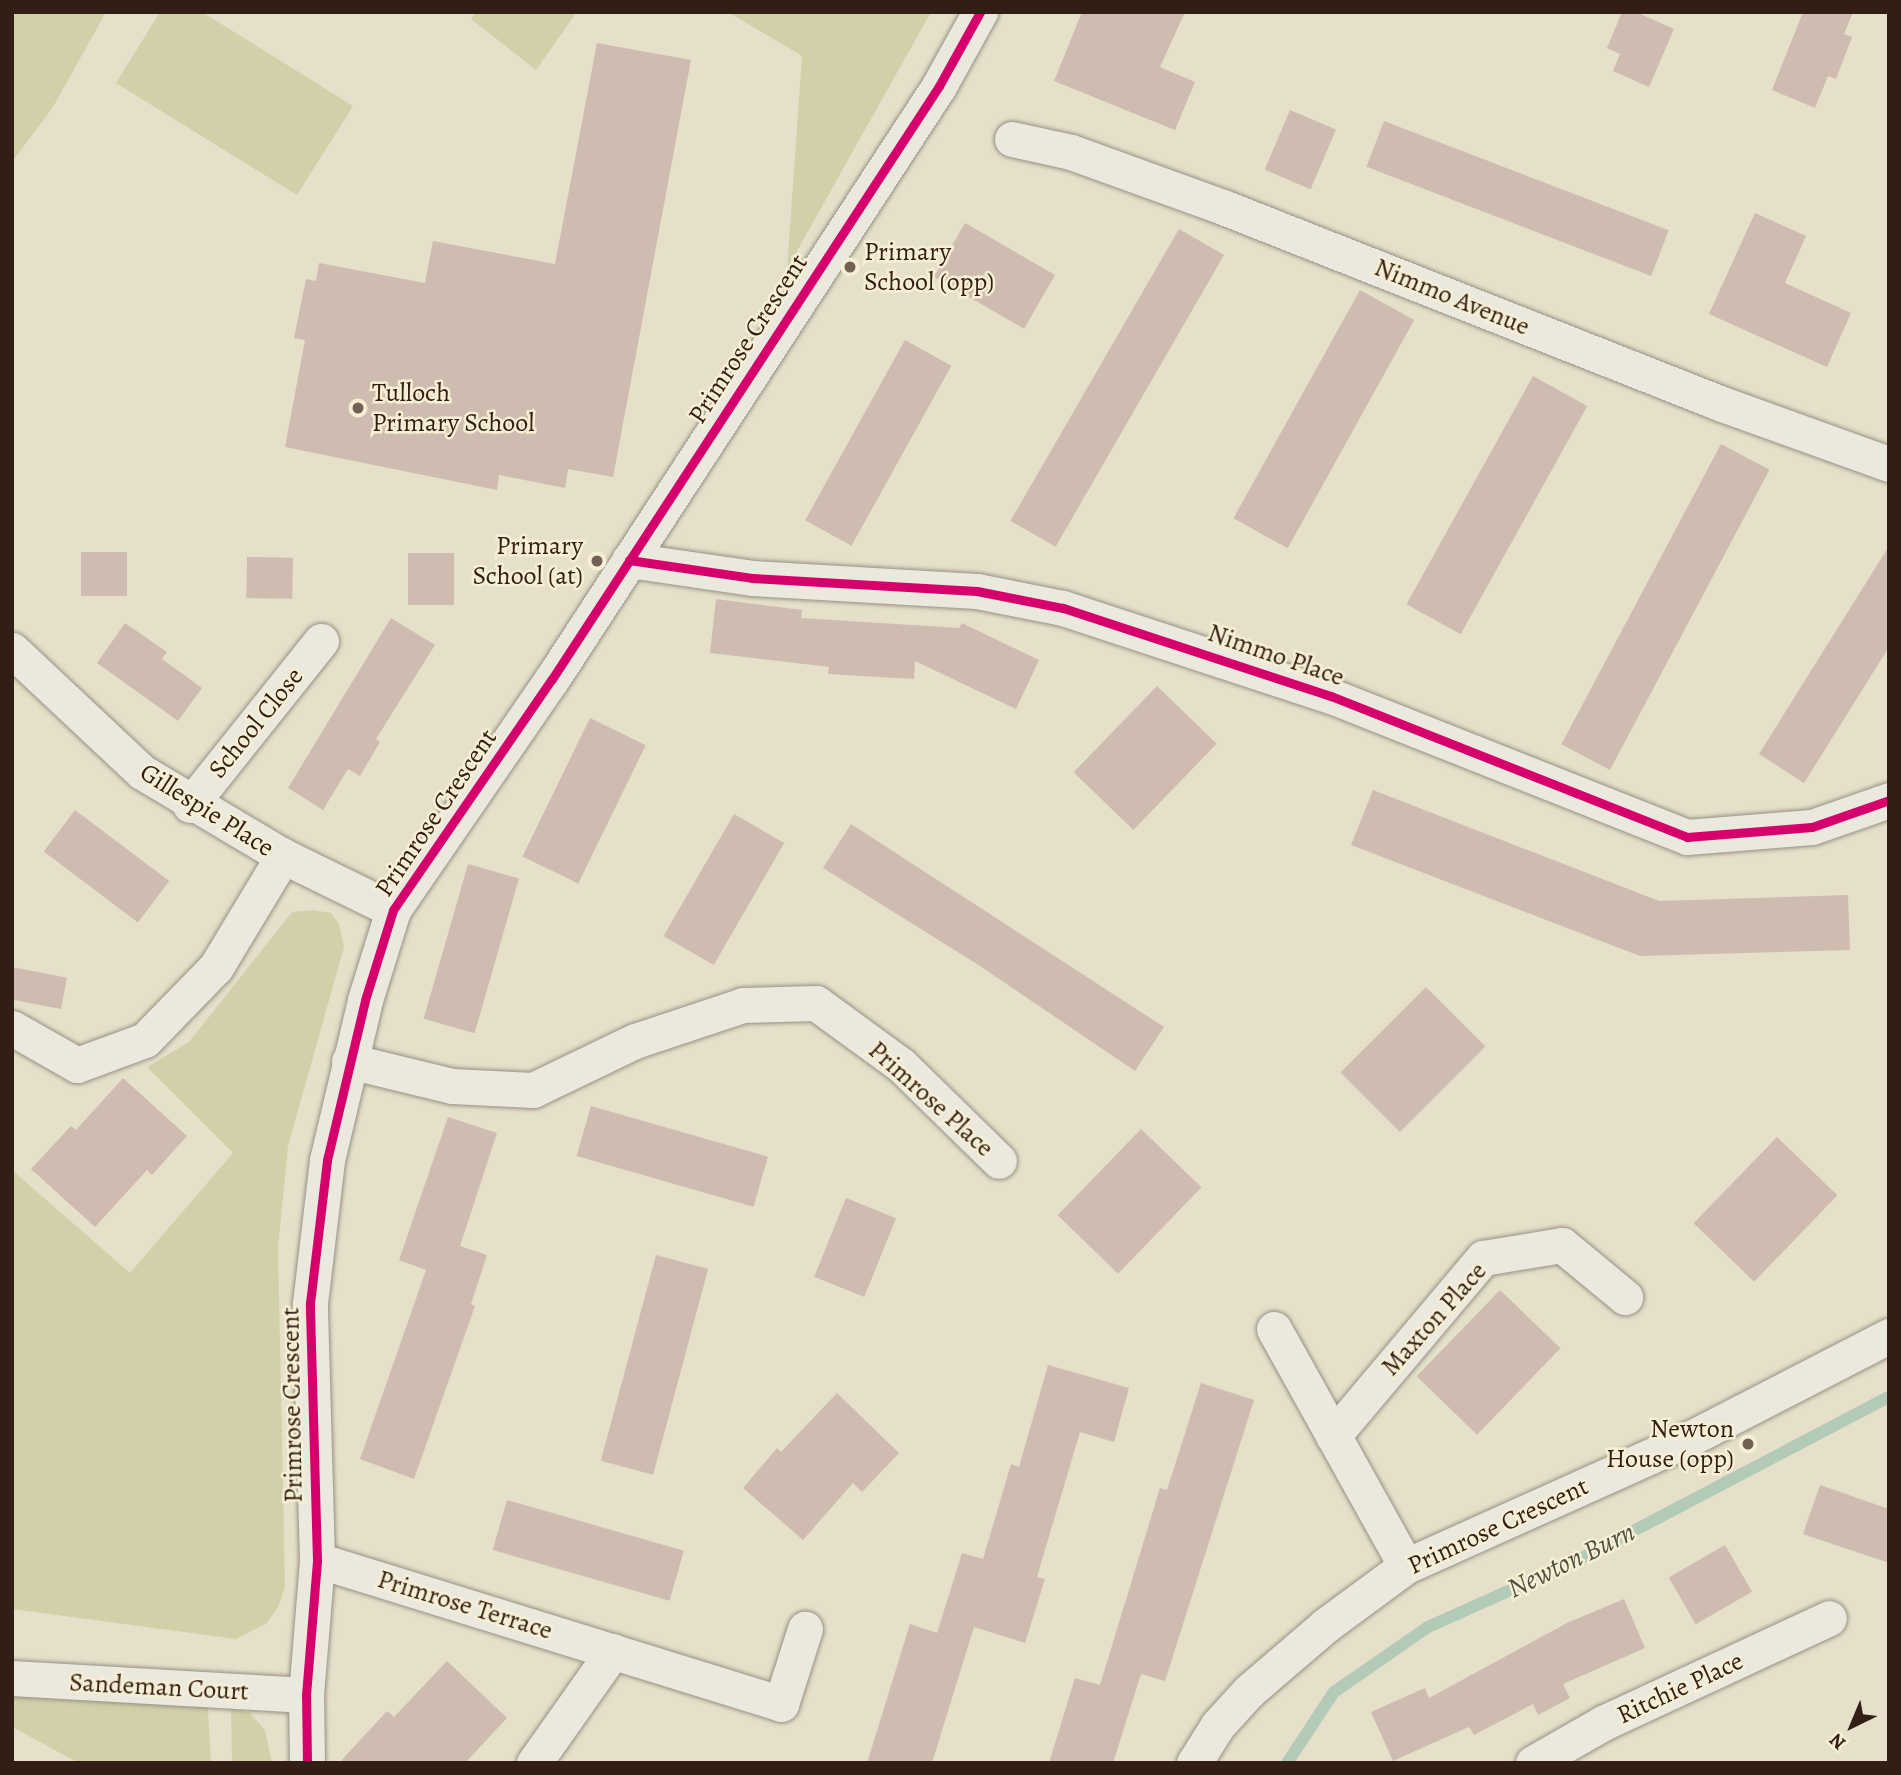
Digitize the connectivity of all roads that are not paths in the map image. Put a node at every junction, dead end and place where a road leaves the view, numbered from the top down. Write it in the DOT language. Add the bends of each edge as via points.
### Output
graph roads {
  1 [pos="980,12"];
  2 [pos="1012,139"];
  3 [pos="1889,464"];
  4 [pos="629,560"];
  5 [pos="321,641"];
  6 [pos="12,650"];
  7 [pos="1889,800"];
  8 [pos="190,805"];
  9 [pos="283,856"];
  10 [pos="393,910"];
  11 [pos="12,1028"];
  12 [pos="349,1061"];
  13 [pos="999,1161"];
  14 [pos="1625,1297"];
  15 [pos="1274,1329"];
  16 [pos="1889,1336"];
  17 [pos="1333,1436"];
  18 [pos="317,1560"];
  19 [pos="1406,1566"];
  20 [pos="1829,1618"];
  21 [pos="805,1629"];
  22 [pos="613,1651"];
  23 [pos="12,1678"];
  24 [pos="306,1695"];
  25 [pos="307,1763"];
  26 [pos="534,1763"];
  27 [pos="1194,1763"];
  28 [pos="1533,1763"];
  1 -- 4 [label="street, Primrose Crescent" via="939,86"];
  2 -- 3 [label="street, Nimmo Avenue" via="1071,152 1223,207 1722,404"];
  4 -- 7 [label="street, Nimmo Place" via="752,578 977,591 1063,608 1331,696 1687,837 1812,827"];
  4 -- 10 [label="street, Primrose Crescent" via="476,794"];
  5 -- 8 [label="street, School Close"];
  6 -- 8 [label="street, Gillespie Place" via="142,772"];
  8 -- 9 [label="street, Gillespie Place"];
  9 -- 10 [label="street, Gillespie Place"];
  9 -- 11 [label="street" via="216,967 145,1040 77,1065"];
  10 -- 12 [label="street, Primrose Crescent"];
  12 -- 13 [label="street, Primrose Place" via="452,1086 533,1090 635,1041 743,1005 816,1003 901,1065"];
  12 -- 18 [label="street, Primrose Crescent" via="327,1160 310,1303"];
  14 -- 17 [label="street, Maxton Place" via="1562,1245 1483,1258"];
  15 -- 17 [label="street"];
  16 -- 19 [label="street, Primrose Crescent" via="1691,1438"];
  17 -- 19 [label="street"];
  18 -- 22 [label="street, Primrose Terrace"];
  18 -- 24 [label="street, Primrose Crescent"];
  19 -- 27 [label="street, Primrose Crescent" via="1326,1625 1249,1691 1218,1725"];
  20 -- 28 [label="street, Ritchie Place" via="1603,1723"];
  21 -- 22 [label="street, Primrose Terrace" via="781,1704"];
  22 -- 26 [label="street"];
  23 -- 24 [label="street, Sandeman Court"];
  24 -- 25 [label="street, Primrose Crescent"];
}
